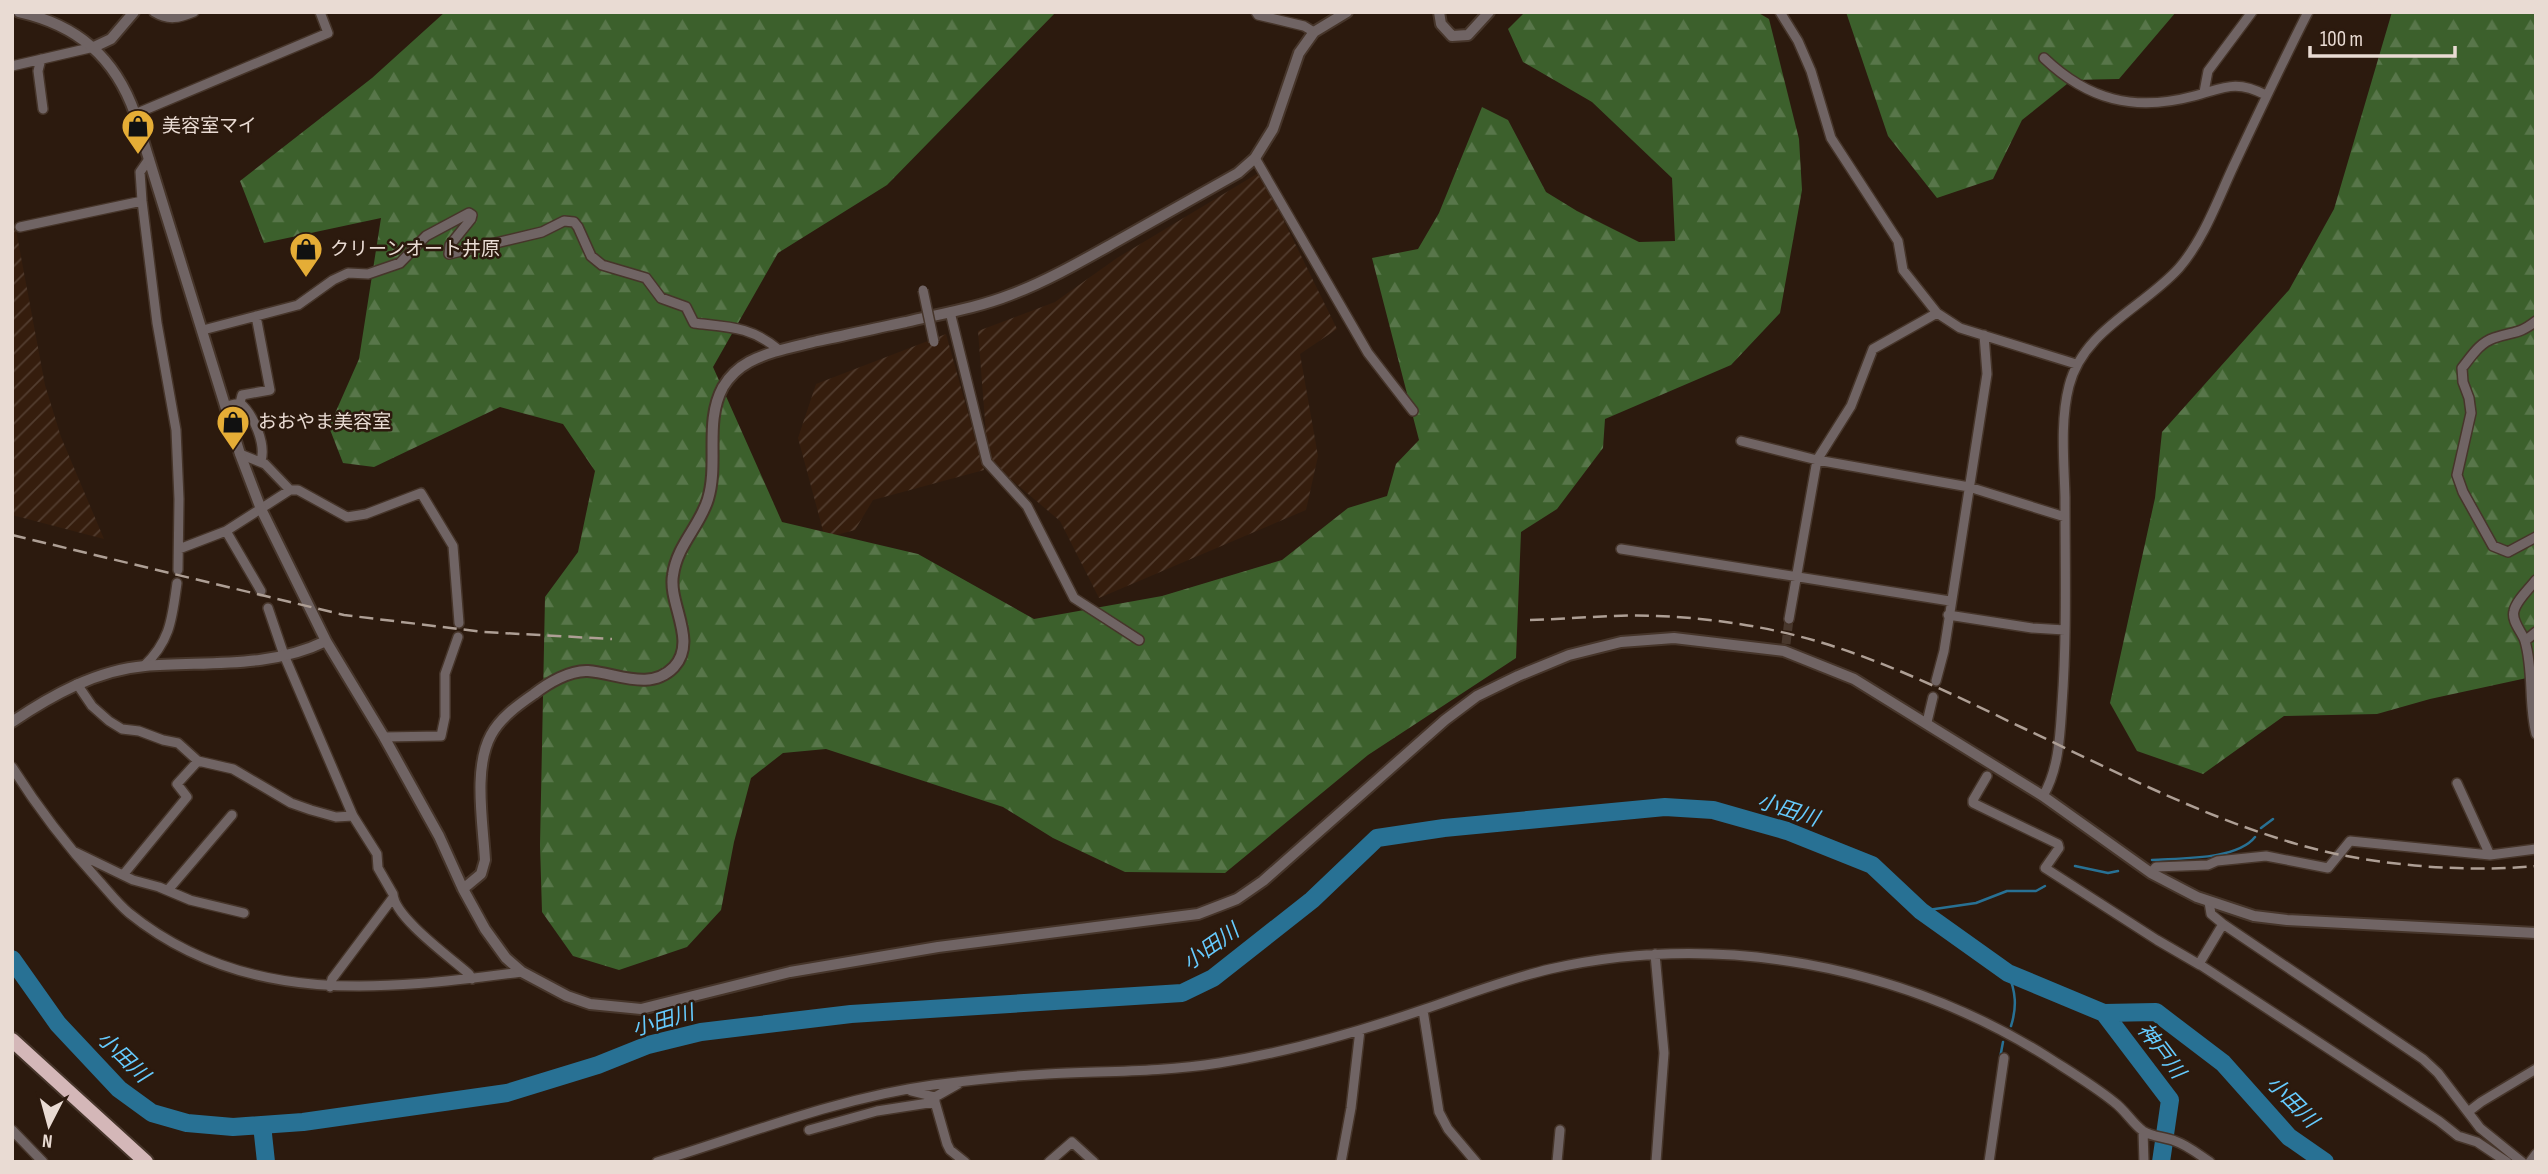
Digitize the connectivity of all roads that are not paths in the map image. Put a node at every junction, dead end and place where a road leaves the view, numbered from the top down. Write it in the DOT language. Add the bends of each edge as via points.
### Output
graph roads {
  1 [pos="19,12"];
  2 [pos="134,12"];
  3 [pos="153,12"];
  4 [pos="194,12"];
  5 [pos="320,12"];
  6 [pos="1256,12"];
  7 [pos="1346,12"];
  8 [pos="1439,12"];
  9 [pos="1489,12"];
  10 [pos="1780,12"];
  11 [pos="2252,12"];
  12 [pos="2308,12"];
  13 [pos="36,14"];
  14 [pos="1314,32"];
  15 [pos="94,47"];
  16 [pos="2044,58"];
  17 [pos="40,59"];
  18 [pos="12,66"];
  19 [pos="2204,92"];
  20 [pos="2266,94"];
  21 [pos="43,109"];
  22 [pos="135,114"];
  23 [pos="1255,158"];
  24 [pos="149,159"];
  25 [pos="142,201"];
  26 [pos="19,227"];
  27 [pos="923,290"];
  28 [pos="950,312"];
  29 [pos="1937,313"];
  30 [pos="256,316"];
  31 [pos="2536,321"];
  32 [pos="203,330"];
  33 [pos="1984,335"];
  34 [pos="934,342"];
  35 [pos="779,350"];
  36 [pos="2076,364"];
  37 [pos="240,403"];
  38 [pos="227,406"];
  39 [pos="1413,411"];
  40 [pos="1741,441"];
  41 [pos="240,453"];
  42 [pos="1817,460"];
  43 [pos="261,461"];
  44 [pos="1969,487"];
  45 [pos="290,490"];
  46 [pos="261,509"];
  47 [pos="2065,517"];
  48 [pos="226,531"];
  49 [pos="2536,537"];
  50 [pos="179,549"];
  51 [pos="1621,549"];
  52 [pos="178,570"];
  53 [pos="1796,575"];
  54 [pos="2536,580"];
  55 [pos="177,583"];
  56 [pos="261,591"];
  57 [pos="1950,601"];
  58 [pos="268,608"];
  59 [pos="1948,615"];
  60 [pos="1789,619"];
  61 [pos="459,623"];
  62 [pos="2065,630"];
  63 [pos="2536,632"];
  64 [pos="458,638"];
  65 [pos="1139,640"];
  66 [pos="326,641"];
  67 [pos="2525,641"];
  68 [pos="284,656"];
  69 [pos="144,666"];
  70 [pos="1936,681"];
  71 [pos="77,684"];
  72 [pos="1933,696"];
  73 [pos="12,722"];
  74 [pos="1927,722"];
  75 [pos="2536,734"];
  76 [pos="384,737"];
  77 [pos="198,761"];
  78 [pos="12,767"];
  79 [pos="1987,776"];
  80 [pos="2457,783"];
  81 [pos="2043,796"];
  82 [pos="232,815"];
  83 [pos="353,816"];
  84 [pos="2536,849"];
  85 [pos="72,851"];
  86 [pos="2490,855"];
  87 [pos="2151,873"];
  88 [pos="123,876"];
  89 [pos="463,889"];
  90 [pos="168,890"];
  91 [pos="393,899"];
  92 [pos="2209,902"];
  93 [pos="244,913"];
  94 [pos="2223,924"];
  95 [pos="2536,933"];
  96 [pos="1655,954"];
  97 [pos="2200,965"];
  98 [pos="522,972"];
  99 [pos="472,979"];
  100 [pos="330,987"];
  101 [pos="1423,1010"];
  102 [pos="1360,1030"];
  103 [pos="12,1040"];
  104 [pos="2004,1058"];
  105 [pos="2536,1069"];
  106 [pos="960,1081"];
  107 [pos="908,1089"];
  108 [pos="935,1100"];
  109 [pos="2468,1112"];
  110 [pos="811,1113"];
  111 [pos="841,1122"];
  112 [pos="12,1130"];
  113 [pos="809,1130"];
  114 [pos="1560,1130"];
  115 [pos="2146,1132"];
  116 [pos="2536,1154"];
  117 [pos="43,1162"];
  118 [pos="146,1162"];
  119 [pos="657,1162"];
  120 [pos="965,1162"];
  121 [pos="1049,1162"];
  122 [pos="1094,1162"];
  123 [pos="1341,1162"];
  124 [pos="1476,1162"];
  125 [pos="1557,1162"];
  126 [pos="1656,1162"];
  127 [pos="1989,1162"];
  128 [pos="2144,1162"];
  129 [pos="2210,1162"];
  130 [pos="2507,1162"];
  131 [pos="2522,1162"];
  132 [pos="2530,1162"];
  1 -- 13 [label="street"];
  2 -- 15 [label="street" via="111,39"];
  3 -- 4 [label="street" via="168,19"];
  5 -- 22 [label="street" via="328,33"];
  6 -- 14 [label="street"];
  7 -- 14 [label="street"];
  8 -- 9 [label="street" via="1441,24 1452,36 1468,35"];
  10 -- 29 [label="street" via="1811,71 1831,138 1898,242 1903,270"];
  11 -- 19 [label="street" via="2208,71"];
  12 -- 20 [label="street"];
  13 -- 15 [label="street"];
  14 -- 23 [label="street" via="1299,53 1273,129"];
  15 -- 17 [label="street"];
  15 -- 22 [label="street" via="118,78"];
  16 -- 19 [label="street" via="2072,82 2118,100 2172,100"];
  17 -- 18 [label="street"];
  17 -- 21 [label="street"];
  19 -- 20 [label="street" via="2240,85"];
  20 -- 36 [label="street" via="2199,238 2180,267 2103,332"];
  22 -- 24 [label="street"];
  23 -- 28 [label="street" via="1238,173 1080,262 1010,295"];
  23 -- 39 [label="street" via="1368,353"];
  24 -- 25 [label="street" via="140,172"];
  24 -- 32 [label="street"];
  25 -- 26 [label="street"];
  25 -- 50 [label="street" via="156,323 176,430"];
  27 -- 34 [label="street, bridge"];
  28 -- 35 [label="street"];
  28 -- 65 [label="street" via="987,462 1027,506 1074,598"];
  29 -- 33 [label="street" via="1960,328"];
  29 -- 42 [label="street" via="1873,349 1851,406"];
  30 -- 32 [label="street"];
  30 -- 35 [label="street" via="298,305 348,273 368,274 400,263 426,236 469,213 471,219 450,245 449,254 573,222 596,261 646,278 661,298 686,307 694,323 746,330"];
  30 -- 37 [label="street" via="270,390 243,395"];
  31 -- 49 [label="street" via="2523,331 2479,346 2462,368 2471,413 2457,475 2493,546 2508,551"];
  32 -- 38 [label="street"];
  33 -- 36 [label="street"];
  33 -- 44 [label="street" via="1987,374"];
  35 -- 89 [label="street" via="735,371 715,409 708,501 682,546 672,577 683,631 677,663 654,680 585,671 561,678 506,716 491,734 482,760 485,860 481,874"];
  36 -- 47 [label="street" via="2064,421"];
  37 -- 38 [label="street"];
  37 -- 43 [label="street" via="261,441"];
  38 -- 41 [label="street"];
  40 -- 42 [label="street"];
  41 -- 43 [label="street"];
  41 -- 46 [label="street"];
  42 -- 44 [label="street"];
  42 -- 53 [label="street"];
  43 -- 45 [label="street"];
  44 -- 47 [label="street"];
  44 -- 57 [label="street"];
  45 -- 46 [label="street"];
  45 -- 61 [label="street" via="347,517 421,493 453,545"];
  46 -- 48 [label="street"];
  46 -- 66 [label="street"];
  47 -- 62 [label="street"];
  48 -- 50 [label="street"];
  48 -- 56 [label="street"];
  50 -- 52 [label="street"];
  51 -- 53 [label="street"];
  53 -- 57 [label="street"];
  53 -- 60 [label="street"];
  54 -- 67 [label="street" via="2513,612"];
  55 -- 69 [label="street" via="166,639"];
  57 -- 59 [label="street"];
  58 -- 68 [label="street"];
  59 -- 62 [label="street"];
  59 -- 70 [label="street"];
  62 -- 81 [label="street" via="2060,730 2053,778"];
  63 -- 67 [label="street"];
  64 -- 76 [label="street" via="444,674 441,736"];
  66 -- 68 [label="street"];
  66 -- 76 [label="street"];
  67 -- 75 [label="street"];
  68 -- 69 [label="street" via="226,664"];
  68 -- 83 [label="street"];
  69 -- 71 [label="street"];
  71 -- 73 [label="street"];
  71 -- 77 [label="street" via="109,721 122,729 178,743"];
  72 -- 74 [label="street"];
  74 -- 81 [label="street"];
  74 -- 98 [label="street" via="1854,679 1785,648 1674,638 1621,642 1569,655 1477,696 1263,881 1237,899 1198,914 938,947 790,972 641,1009 590,1004"];
  76 -- 89 [label="street"];
  77 -- 83 [label="street" via="233,769 291,803 336,817"];
  77 -- 88 [label="street" via="177,784 187,797"];
  78 -- 85 [label="street"];
  79 -- 97 [label="street" via="1973,803 2058,844 2045,868"];
  80 -- 86 [label="street"];
  81 -- 87 [label="street"];
  82 -- 90 [label="street"];
  83 -- 91 [label="street" via="377,854"];
  84 -- 86 [label="street"];
  85 -- 88 [label="street"];
  85 -- 100 [label="street" via="128,912 177,945 243,973"];
  86 -- 87 [label="street" via="2350,841 2328,868 2266,856 2156,867"];
  87 -- 92 [label="street"];
  88 -- 90 [label="street"];
  89 -- 98 [label="street" via="485,929"];
  90 -- 93 [label="street"];
  91 -- 99 [label="street" via="406,918"];
  91 -- 100 [label="street"];
  92 -- 94 [label="street" via="2211,914"];
  92 -- 95 [label="street" via="2254,916 2287,920"];
  94 -- 97 [label="street"];
  94 -- 109 [label="street" via="2423,1059"];
  96 -- 101 [label="street" via="1548,970"];
  96 -- 115 [label="street" via="1790,961 1903,988 2041,1053 2115,1102"];
  96 -- 126 [label="street" via="1664,1053"];
  97 -- 130 [label="street" via="2458,1136 2477,1142"];
  98 -- 99 [label="street"];
  99 -- 100 [label="street"];
  101 -- 102 [label="street"];
  101 -- 124 [label="street" via="1439,1112"];
  102 -- 106 [label="street" via="1194,1067"];
  102 -- 123 [label="street"];
  103 -- 118 [label="highway"];
  104 -- 127 [label="street"];
  105 -- 109 [label="street"];
  106 -- 107 [label="street"];
  106 -- 108 [label="street"];
  107 -- 108 [label="street"];
  107 -- 110 [label="street"];
  108 -- 111 [label="street"];
  108 -- 120 [label="street" via="947,1144"];
  109 -- 131 [label="street" via="2493,1140"];
  110 -- 111 [label="street"];
  110 -- 119 [label="street"];
  111 -- 113 [label="street"];
  112 -- 117 [label="street"];
  114 -- 125 [label="street"];
  115 -- 128 [label="street"];
  115 -- 129 [label="street" via="2174,1140"];
  116 -- 132 [label="street"];
  121 -- 122 [label="street" via="1072,1142"];
}
